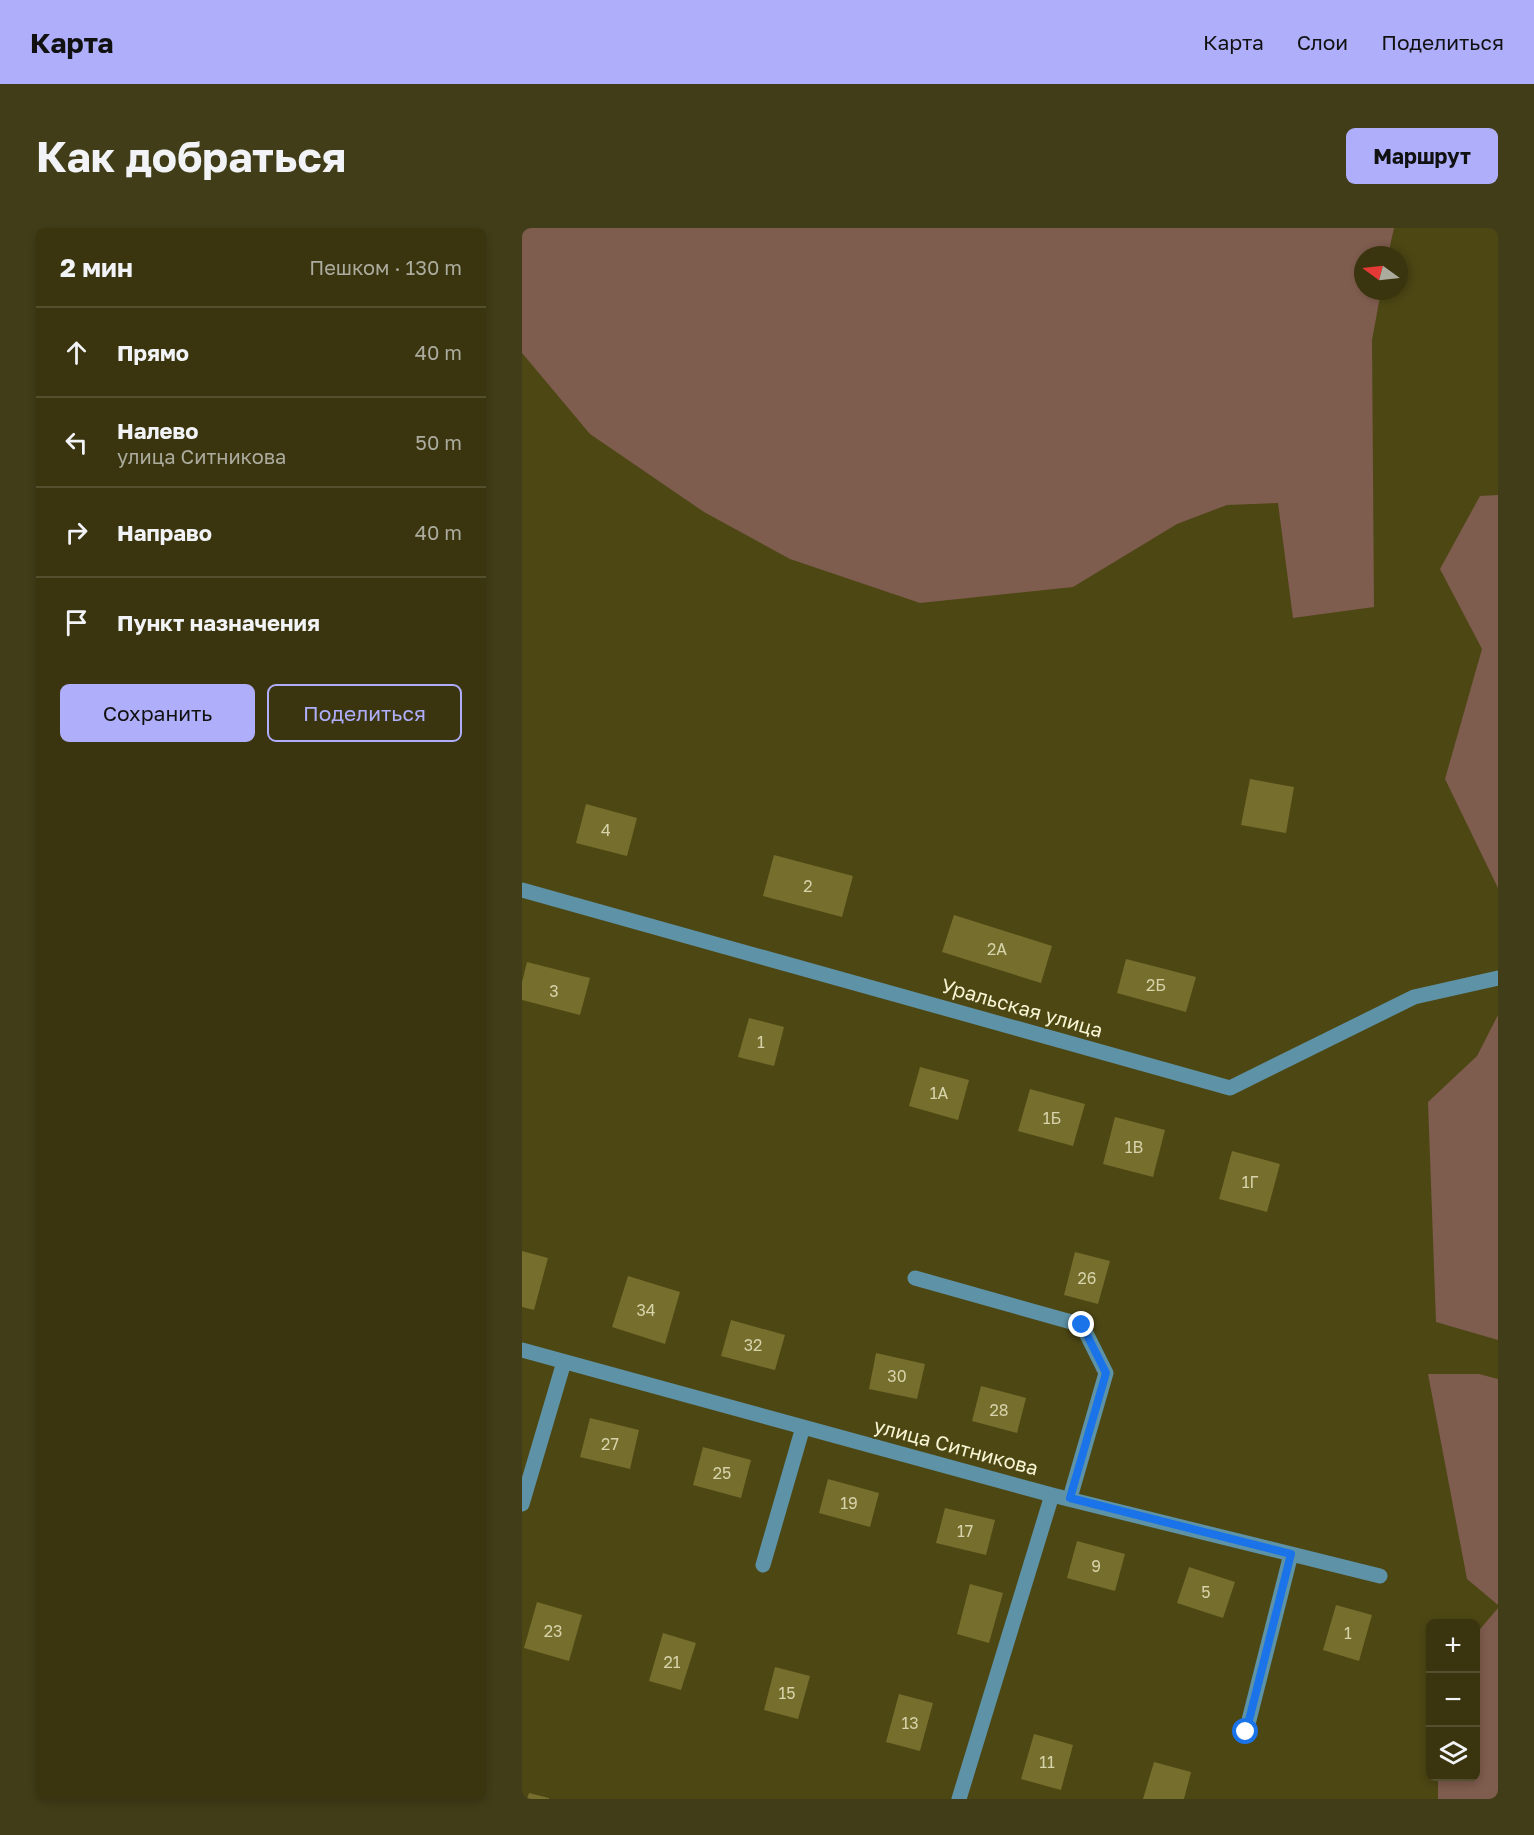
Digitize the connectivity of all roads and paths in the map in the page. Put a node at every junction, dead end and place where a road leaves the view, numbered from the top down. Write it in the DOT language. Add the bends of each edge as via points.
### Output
graph roads {
  1 [pos="522,890"];
  2 [pos="1498,978"];
  3 [pos="915,1278"];
  4 [pos="522,1350"];
  5 [pos="564,1362"];
  6 [pos="803,1427"];
  7 [pos="1052,1495"];
  8 [pos="1070,1498"];
  9 [pos="522,1504"];
  10 [pos="1291,1554"];
  11 [pos="763,1564"];
  12 [pos="1380,1576"];
  13 [pos="1246,1732"];
  14 [pos="959,1799"];
  1 -- 2 [label="street, Уральская улица" via="1230,1088 1414,997"];
  3 -- 8 [label="street" via="1082,1325 1106,1373"];
  4 -- 5 [label="street, улица Ситникова"];
  5 -- 6 [label="street, улица Ситникова"];
  5 -- 9 [label="street"];
  6 -- 7 [label="street, улица Ситникова"];
  6 -- 11 [label="street"];
  7 -- 8 [label="street, улица Ситникова"];
  7 -- 14 [label="street"];
  8 -- 10 [label="street, улица Ситникова"];
  10 -- 12 [label="street, улица Ситникова"];
  10 -- 13 [label="street"];
}
